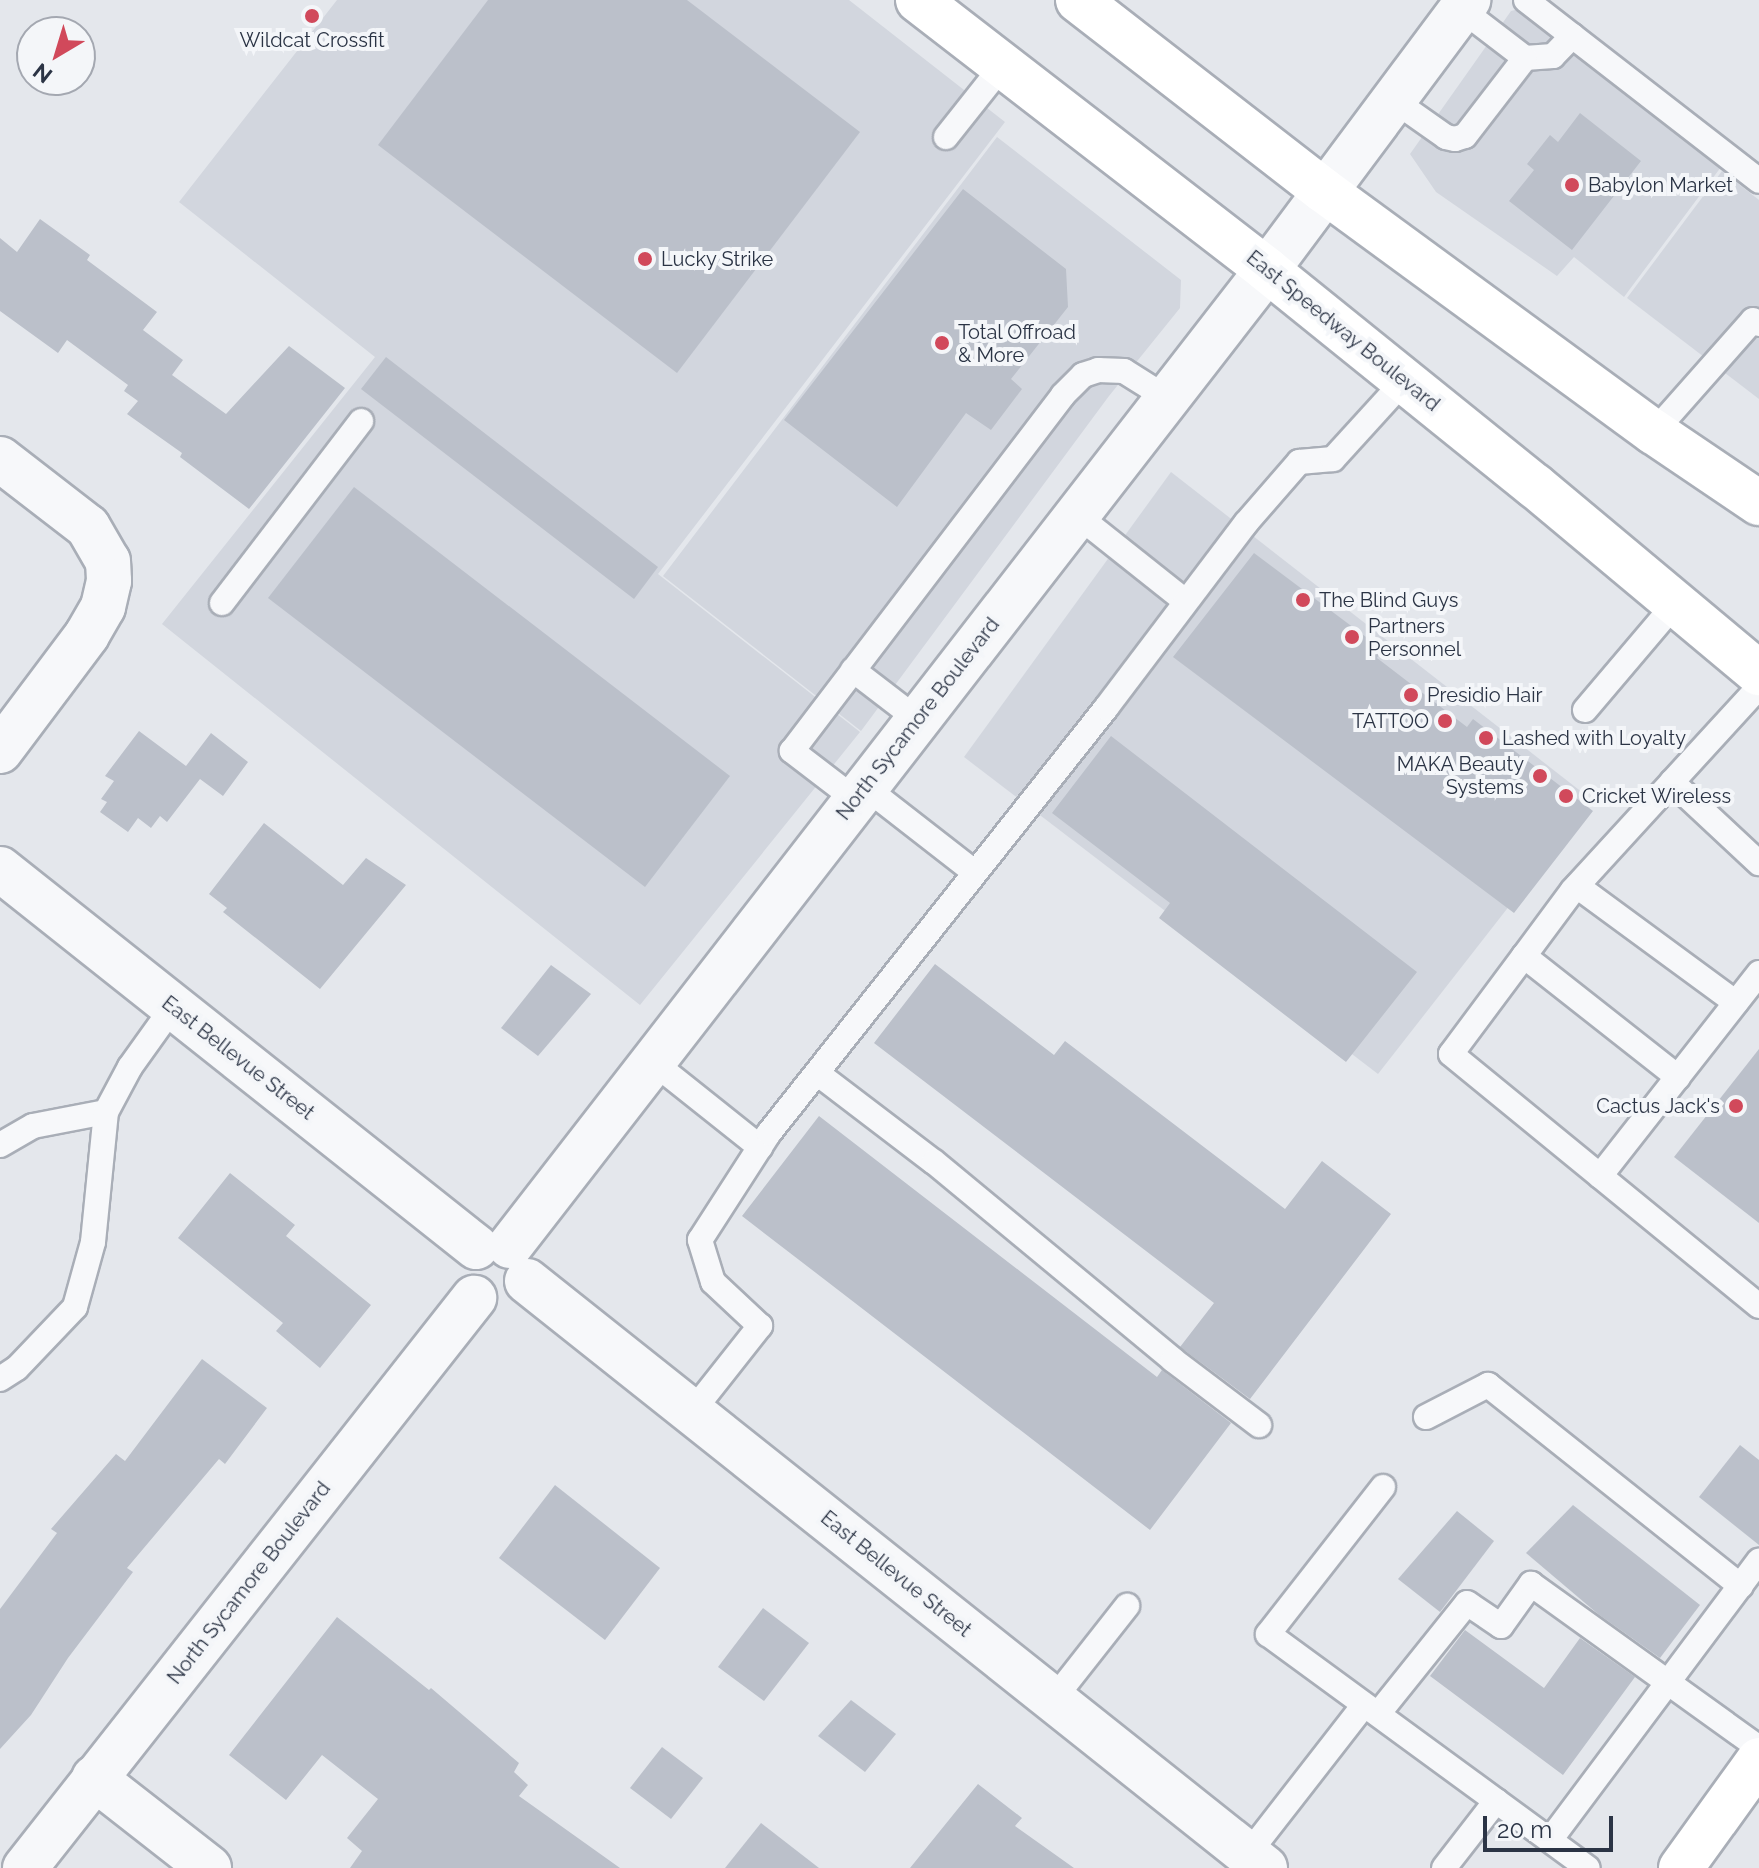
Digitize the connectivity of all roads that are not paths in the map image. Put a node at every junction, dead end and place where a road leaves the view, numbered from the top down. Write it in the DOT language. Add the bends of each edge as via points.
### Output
graph roads {
  1 [pos="918,0"];
  2 [pos="1078,0"];
  3 [pos="1526,0"];
  4 [pos="1465,4"];
  5 [pos="1572,36"];
  6 [pos="1525,58"];
  7 [pos="1003,65"];
  8 [pos="1392,99"];
  9 [pos="946,137"];
  10 [pos="1759,181"];
  11 [pos="1323,190"];
  12 [pos="1267,270"];
  13 [pos="1756,322"];
  14 [pos="1404,381"];
  15 [pos="1167,398"];
  16 [pos="361,421"];
  17 [pos="1654,432"];
  18 [pos="0,459"];
  19 [pos="1759,503"];
  20 [pos="1077,515"];
  21 [pos="1185,601"];
  22 [pos="222,603"];
  23 [pos="1675,604"];
  24 [pos="853,670"];
  25 [pos="1759,673"];
  26 [pos="1759,687"];
  27 [pos="1585,710"];
  28 [pos="918,720"];
  29 [pos="0,751"];
  30 [pos="1672,782"];
  31 [pos="861,793"];
  32 [pos="1759,863"];
  33 [pos="0,869"];
  34 [pos="974,872"];
  35 [pos="1577,886"];
  36 [pos="1524,956"];
  37 [pos="1759,973"];
  38 [pos="1736,1003"];
  39 [pos="173,1007"];
  40 [pos="653,1062"];
  41 [pos="817,1073"];
  42 [pos="1678,1077"];
  43 [pos="106,1112"];
  44 [pos="0,1145"];
  45 [pos="760,1147"];
  46 [pos="1600,1176"];
  47 [pos="505,1258"];
  48 [pos="1759,1306"];
  49 [pos="0,1379"];
  50 [pos="692,1412"];
  51 [pos="1426,1417"];
  52 [pos="1259,1425"];
  53 [pos="1383,1487"];
  54 [pos="1759,1561"];
  55 [pos="1741,1586"];
  56 [pos="1127,1606"];
  57 [pos="1668,1681"];
  58 [pos="1053,1700"];
  59 [pos="1371,1710"];
  60 [pos="1759,1748"];
  61 [pos="1759,1760"];
  62 [pos="94,1778"];
  63 [pos="1496,1801"];
  64 [pos="1550,1840"];
  65 [pos="1250,1863"];
  66 [pos="25,1868"];
  67 [pos="209,1868"];
  68 [pos="1444,1868"];
  69 [pos="1588,1868"];
  70 [pos="1681,1868"];
  1 -- 7 [label="main road, East Speedway Boulevard"];
  2 -- 11 [label="main road"];
  3 -- 5 [label="lane"];
  4 -- 6 [label="lane"];
  4 -- 8 [label="street, North Sycamore Boulevard"];
  5 -- 6 [label="lane" via="1553,56"];
  5 -- 10 [label="lane"];
  6 -- 8 [label="lane" via="1465,136 1446,137"];
  7 -- 9 [label="lane"];
  7 -- 12 [label="main road, East Speedway Boulevard"];
  8 -- 11 [label="street, North Sycamore Boulevard"];
  11 -- 12 [label="street, North Sycamore Boulevard"];
  11 -- 17 [label="main road"];
  12 -- 14 [label="main road, East Speedway Boulevard"];
  12 -- 15 [label="street, North Sycamore Boulevard"];
  13 -- 17 [label="lane"];
  14 -- 21 [label="lane" via="1333,459 1299,462"];
  14 -- 23 [label="main road, East Speedway Boulevard"];
  15 -- 20 [label="street, North Sycamore Boulevard"];
  15 -- 24 [label="lane" via="1124,371 1083,375"];
  16 -- 22 [label="lane"];
  17 -- 19 [label="main road"];
  18 -- 29 [label="street" via="88,527 108,561 109,581 103,607 87,635"];
  20 -- 21 [label="lane"];
  20 -- 28 [label="street, North Sycamore Boulevard"];
  21 -- 34 [label="lane"];
  23 -- 25 [label="main road, East Speedway Boulevard"];
  23 -- 27 [label="lane"];
  24 -- 28 [label="lane"];
  24 -- 31 [label="lane" via="792,751"];
  26 -- 30 [label="lane"];
  28 -- 31 [label="street, North Sycamore Boulevard"];
  30 -- 32 [label="lane"];
  30 -- 35 [label="lane"];
  31 -- 34 [label="lane"];
  31 -- 40 [label="street, North Sycamore Boulevard"];
  33 -- 39 [label="street, East Bellevue Street"];
  34 -- 41 [label="lane"];
  35 -- 36 [label="lane"];
  35 -- 38 [label="lane"];
  36 -- 42 [label="lane"];
  36 -- 46 [label="lane" via="1451,1054"];
  37 -- 38 [label="lane"];
  38 -- 42 [label="lane"];
  39 -- 43 [label="lane"];
  39 -- 47 [label="street, East Bellevue Street"];
  40 -- 45 [label="lane"];
  40 -- 47 [label="street, North Sycamore Boulevard"];
  41 -- 45 [label="lane"];
  41 -- 52 [label="lane"];
  42 -- 46 [label="lane"];
  43 -- 44 [label="lane" via="33,1126"];
  43 -- 49 [label="lane" via="93,1242 75,1307"];
  45 -- 50 [label="lane" via="700,1240 713,1282 760,1326"];
  46 -- 48 [label="lane"];
  47 -- 50 [label="street, East Bellevue Street"];
  47 -- 62 [label="street, North Sycamore Boulevard" via="469,1254 463,1272 474,1298"];
  50 -- 58 [label="street, East Bellevue Street"];
  51 -- 55 [label="lane" via="1488,1385"];
  53 -- 59 [label="lane" via="1268,1634"];
  54 -- 55 [label="lane"];
  55 -- 57 [label="lane"];
  56 -- 58 [label="lane"];
  57 -- 59 [label="lane" via="1531,1584 1501,1626 1467,1603"];
  57 -- 60 [label="lane"];
  57 -- 64 [label="lane"];
  58 -- 65 [label="street, East Bellevue Street"];
  59 -- 63 [label="lane"];
  59 -- 65 [label="lane"];
  61 -- 70 [label="main road"];
  62 -- 66 [label="street, North Sycamore Boulevard"];
  62 -- 67 [label="street"];
  63 -- 64 [label="lane"];
  63 -- 68 [label="lane"];
  64 -- 69 [label="lane"];
}
